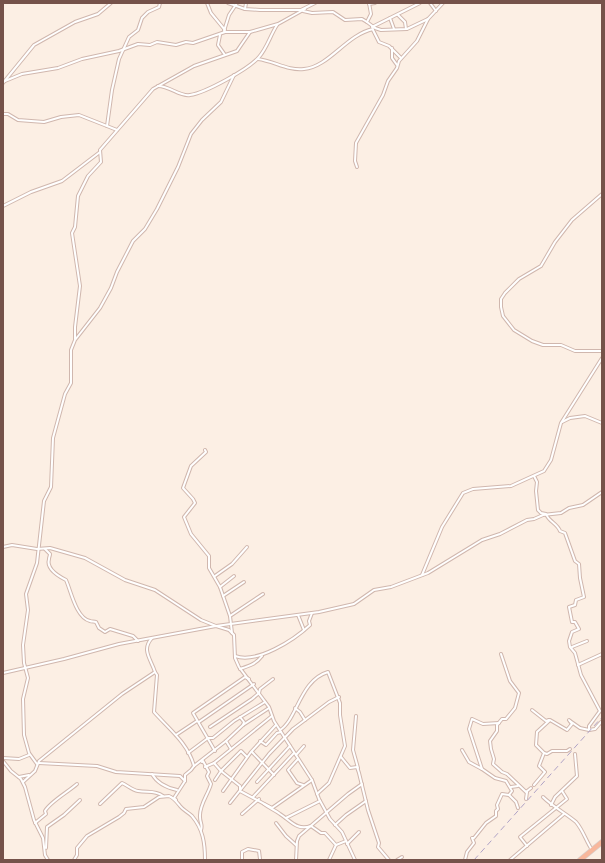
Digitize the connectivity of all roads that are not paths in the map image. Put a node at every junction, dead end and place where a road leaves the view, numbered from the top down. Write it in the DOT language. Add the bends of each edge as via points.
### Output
graph roads {
  1 [pos="111,3"];
  2 [pos="160,3"];
  3 [pos="207,3"];
  4 [pos="228,3"];
  5 [pos="246,3"];
  6 [pos="315,3"];
  7 [pos="375,3"];
  8 [pos="420,3"];
  9 [pos="430,3"];
  10 [pos="444,3"];
  11 [pos="236,4"];
  12 [pos="310,4"];
  13 [pos="369,4"];
  14 [pos="245,9"];
  15 [pos="305,9"];
  16 [pos="302,11"];
  17 [pos="436,11"];
  18 [pos="398,16"];
  19 [pos="390,18"];
  20 [pos="428,19"];
  21 [pos="368,22"];
  22 [pos="278,24"];
  23 [pos="373,28"];
  24 [pos="394,29"];
  25 [pos="406,29"];
  26 [pos="225,31"];
  27 [pos="250,32"];
  28 [pos="221,34"];
  29 [pos="392,48"];
  30 [pos="124,49"];
  31 [pos="225,55"];
  32 [pos="401,58"];
  33 [pos="257,59"];
  34 [pos="398,66"];
  35 [pos="234,75"];
  36 [pos="4,82"];
  37 [pos="158,86"];
  38 [pos="3,114"];
  39 [pos="107,126"];
  40 [pos="117,130"];
  41 [pos="100,152"];
  42 [pos="357,167"];
  43 [pos="602,194"];
  44 [pos="3,206"];
  45 [pos="75,340"];
  46 [pos="602,351"];
  47 [pos="602,358"];
  48 [pos="561,423"];
  49 [pos="602,423"];
  50 [pos="205,450"];
  51 [pos="534,476"];
  52 [pos="602,492"];
  53 [pos="546,514"];
  54 [pos="3,547"];
  55 [pos="247,547"];
  56 [pos="44,549"];
  57 [pos="37,550"];
  58 [pos="422,575"];
  59 [pos="215,576"];
  60 [pos="234,576"];
  61 [pos="244,582"];
  62 [pos="220,587"];
  63 [pos="263,594"];
  64 [pos="223,596"];
  65 [pos="312,613"];
  66 [pos="298,615"];
  67 [pos="230,616"];
  68 [pos="231,624"];
  69 [pos="216,626"];
  70 [pos="304,630"];
  71 [pos="232,633"];
  72 [pos="152,638"];
  73 [pos="138,640"];
  74 [pos="588,641"];
  75 [pos="572,647"];
  76 [pos="501,654"];
  77 [pos="602,654"];
  78 [pos="262,655"];
  79 [pos="235,656"];
  80 [pos="578,665"];
  81 [pos="26,668"];
  82 [pos="240,669"];
  83 [pos="154,672"];
  84 [pos="3,673"];
  85 [pos="250,679"];
  86 [pos="273,679"];
  87 [pos="254,684"];
  88 [pos="259,693"];
  89 [pos="339,697"];
  90 [pos="266,702"];
  91 [pos="269,708"];
  92 [pos="295,708"];
  93 [pos="532,710"];
  94 [pos="272,716"];
  95 [pos="356,716"];
  96 [pos="240,717"];
  97 [pos="203,718"];
  98 [pos="305,720"];
  99 [pos="550,720"];
  100 [pos="197,721"];
  101 [pos="602,721"];
  102 [pos="498,723"];
  103 [pos="243,725"];
  104 [pos="276,725"];
  105 [pos="210,727"];
  106 [pos="203,730"];
  107 [pos="589,730"];
  108 [pos="280,731"];
  109 [pos="176,735"];
  110 [pos="208,738"];
  111 [pos="286,738"];
  112 [pos="226,741"];
  113 [pos="260,741"];
  114 [pos="290,746"];
  115 [pos="304,746"];
  116 [pos="231,749"];
  117 [pos="570,749"];
  118 [pos="462,750"];
  119 [pos="214,751"];
  120 [pos="251,752"];
  121 [pos="542,752"];
  122 [pos="188,753"];
  123 [pos="295,754"];
  124 [pos="575,754"];
  125 [pos="29,755"];
  126 [pos="247,757"];
  127 [pos="341,757"];
  128 [pos="3,759"];
  129 [pos="298,759"];
  130 [pos="193,761"];
  131 [pos="198,763"];
  132 [pos="214,763"];
  133 [pos="263,763"];
  134 [pos="38,764"];
  135 [pos="194,766"];
  136 [pos="205,767"];
  137 [pos="268,769"];
  138 [pos="482,769"];
  139 [pos="221,771"];
  140 [pos="359,773"];
  141 [pos="152,774"];
  142 [pos="30,775"];
  143 [pos="274,775"];
  144 [pos="18,777"];
  145 [pos="232,778"];
  146 [pos="215,780"];
  147 [pos="312,780"];
  148 [pos="185,781"];
  149 [pos="23,782"];
  150 [pos="257,782"];
  151 [pos="77,784"];
  152 [pos="363,784"];
  153 [pos="303,785"];
  154 [pos="534,785"];
  155 [pos="518,786"];
  156 [pos="511,787"];
  157 [pos="531,788"];
  158 [pos="178,790"];
  159 [pos="223,791"];
  160 [pos="240,791"];
  161 [pos="562,791"];
  162 [pos="527,792"];
  163 [pos="238,794"];
  164 [pos="316,794"];
  165 [pos="248,795"];
  166 [pos="509,795"];
  167 [pos="163,796"];
  168 [pos="253,797"];
  169 [pos="288,797"];
  170 [pos="543,797"];
  171 [pos="259,799"];
  172 [pos="80,800"];
  173 [pos="176,800"];
  174 [pos="526,800"];
  175 [pos="320,801"];
  176 [pos="366,801"];
  177 [pos="230,802"];
  178 [pos="262,803"];
  179 [pos="100,804"];
  180 [pos="551,805"];
  181 [pos="518,808"];
  182 [pos="555,808"];
  183 [pos="274,809"];
  184 [pos="327,813"];
  185 [pos="242,814"];
  186 [pos="563,814"];
  187 [pos="286,818"];
  188 [pos="35,823"];
  189 [pos="276,823"];
  190 [pos="335,825"];
  191 [pos="311,826"];
  192 [pos="201,830"];
  193 [pos="359,832"];
  194 [pos="347,842"];
  195 [pos="602,842"];
  196 [pos="296,845"];
  197 [pos="336,845"];
  198 [pos="602,845"];
  199 [pos="527,846"];
  200 [pos="45,850"];
  201 [pos="592,850"];
  202 [pos="402,857"];
  203 [pos="260,859"];
  204 [pos="48,860"];
  205 [pos="74,860"];
  206 [pos="205,860"];
  207 [pos="242,860"];
  208 [pos="296,860"];
  209 [pos="329,860"];
  210 [pos="355,860"];
  211 [pos="389,860"];
  212 [pos="397,860"];
  213 [pos="465,860"];
  214 [pos="510,860"];
  215 [pos="580,860"];
  216 [pos="584,860"];
  1 -- 36 [label="street" via="98,14 77,20 34,45"];
  2 -- 30 [label="street" via="159,7 142,18 138,30 129,37"];
  3 -- 26 [label="street"];
  4 -- 11 [label="street"];
  5 -- 14 [label="street"];
  6 -- 12 [label="street"];
  7 -- 13 [label="street"];
  8 -- 18 [label="street"];
  9 -- 17 [label="street"];
  10 -- 17 [label="street"];
  11 -- 14 [label="street"];
  11 -- 26 [label="street" via="229,15"];
  12 -- 15 [label="street"];
  13 -- 21 [label="street" via="371,14"];
  14 -- 15 [label="street"];
  15 -- 16 [label="street"];
  16 -- 21 [label="street" via="333,12 346,20 362,19"];
  16 -- 22 [label="street"];
  17 -- 20 [label="street"];
  18 -- 19 [label="street"];
  18 -- 25 [label="street" via="405,22"];
  19 -- 23 [label="street"];
  19 -- 24 [label="street"];
  20 -- 25 [label="street"];
  20 -- 32 [label="street" via="417,41"];
  21 -- 23 [label="street"];
  22 -- 27 [label="street"];
  22 -- 33 [label="street"];
  23 -- 24 [label="street"];
  23 -- 29 [label="street" via="379,42"];
  23 -- 33 [label="street" via="345,43 319,64 305,69 291,69"];
  24 -- 25 [label="street"];
  26 -- 27 [label="street"];
  26 -- 28 [label="street"];
  27 -- 31 [label="street" via="241,47"];
  28 -- 30 [label="street" via="193,44 186,42 168,45 157,42"];
  28 -- 31 [label="street" via="218,45"];
  29 -- 32 [label="street"];
  29 -- 34 [label="street" via="392,58"];
  30 -- 36 [label="street" via="82,59 58,68 22,74"];
  30 -- 39 [label="street" via="115,77"];
  31 -- 37 [label="street" via="194,66"];
  32 -- 34 [label="street"];
  33 -- 35 [label="street"];
  34 -- 42 [label="street" via="356,143"];
  35 -- 37 [label="street" via="209,90 189,96 166,86"];
  35 -- 45 [label="street" via="221,102 192,134 178,167 145,229 133,241 100,308"];
  37 -- 40 [label="street" via="144,98"];
  38 -- 39 [label="street" via="18,120 44,122 61,116 79,115"];
  39 -- 40 [label="street"];
  40 -- 41 [label="street"];
  41 -- 44 [label="street" via="62,181"];
  41 -- 45 [label="street" via="101,162 88,176 78,196 75,227 72,233 80,286"];
  43 -- 46 [label="street" via="572,220 541,266 521,277 501,298 503,316 514,330 532,341 543,345 561,345 575,351"];
  45 -- 57 [label="street" via="71,352 71,383 65,394 53,438 51,487 44,502 42,530"];
  47 -- 48 [label="street"];
  48 -- 49 [label="street" via="570,418 585,416"];
  48 -- 51 [label="street" via="551,460 544,471"];
  50 -- 59 [label="street" via="206,452 189,469 183,488 195,503 184,517 190,534 209,556 209,568"];
  51 -- 53 [label="street" via="537,482 538,510 541,514"];
  51 -- 58 [label="street" via="511,486 473,489 463,493 442,527"];
  52 -- 53 [label="street" via="583,504 560,513"];
  53 -- 58 [label="street" via="482,540"];
  53 -- 75 [label="street" via="549,520 565,533 575,561 579,564 584,597 576,600 575,605 568,610 572,622 575,622 579,629 573,631 569,637"];
  54 -- 57 [label="street" via="12,545"];
  55 -- 59 [label="street" via="232,564"];
  56 -- 57 [label="street"];
  56 -- 69 [label="street" via="54,549 85,558 131,582 155,590 201,620"];
  56 -- 73 [label="street" via="50,554 51,568 66,580 74,604 84,617 96,622 105,632 110,629"];
  57 -- 81 [label="street" via="37,563 26,594 28,610 23,645"];
  58 -- 65 [label="street" via="391,587 374,590 354,604"];
  59 -- 62 [label="street"];
  60 -- 62 [label="street"];
  61 -- 64 [label="street"];
  62 -- 64 [label="street"];
  63 -- 67 [label="street"];
  64 -- 67 [label="street"];
  65 -- 66 [label="street"];
  65 -- 70 [label="street" via="310,625"];
  66 -- 68 [label="street"];
  66 -- 70 [label="street"];
  67 -- 68 [label="street"];
  68 -- 69 [label="street"];
  68 -- 71 [label="street"];
  69 -- 71 [label="street"];
  69 -- 72 [label="street"];
  70 -- 78 [label="street"];
  71 -- 79 [label="street" via="235,640"];
  72 -- 73 [label="street"];
  72 -- 83 [label="street" via="146,649"];
  73 -- 81 [label="street"];
  74 -- 75 [label="street"];
  75 -- 80 [label="street"];
  76 -- 102 [label="street" via="510,681 519,693 514,708 506,719"];
  77 -- 80 [label="street"];
  78 -- 79 [label="street" via="241,658"];
  78 -- 82 [label="street" via="251,666"];
  79 -- 82 [label="street"];
  80 -- 107 [label="street" via="600,711 589,726"];
  81 -- 84 [label="street"];
  81 -- 125 [label="street" via="28,678 23,699 24,735"];
  82 -- 85 [label="street"];
  83 -- 109 [label="street" via="157,676 154,712"];
  83 -- 134 [label="street" via="122,694"];
  85 -- 87 [label="street"];
  85 -- 100 [label="street" via="245,677 193,713"];
  86 -- 88 [label="street" via="260,689"];
  87 -- 88 [label="street"];
  87 -- 106 [label="street" via="200,720"];
  88 -- 90 [label="street"];
  88 -- 105 [label="street"];
  89 -- 92 [label="street" via="326,672 313,682"];
  89 -- 98 [label="street"];
  89 -- 127 [label="street" via="346,746"];
  90 -- 91 [label="street"];
  90 -- 96 [label="street"];
  91 -- 94 [label="street"];
  91 -- 103 [label="street"];
  92 -- 98 [label="street"];
  92 -- 108 [label="street"];
  93 -- 99 [label="street" via="546,721"];
  94 -- 104 [label="street"];
  94 -- 116 [label="street"];
  95 -- 140 [label="street" via="353,750"];
  96 -- 103 [label="street"];
  96 -- 110 [label="street" via="213,738"];
  97 -- 100 [label="street"];
  98 -- 111 [label="street"];
  99 -- 107 [label="street" via="567,730 572,724 569,720 580,728"];
  99 -- 121 [label="street" via="537,732 535,742"];
  100 -- 106 [label="street"];
  100 -- 109 [label="street"];
  101 -- 107 [label="street"];
  102 -- 138 [label="street" via="483,724 472,719 470,721 469,729"];
  102 -- 155 [label="street" via="497,731 490,741 493,764"];
  103 -- 112 [label="street"];
  104 -- 108 [label="street"];
  104 -- 113 [label="street"];
  106 -- 110 [label="street"];
  108 -- 111 [label="street"];
  108 -- 113 [label="street" via="266,745"];
  109 -- 122 [label="street"];
  110 -- 119 [label="street"];
  110 -- 122 [label="street"];
  111 -- 114 [label="street"];
  111 -- 133 [label="street"];
  112 -- 116 [label="street"];
  112 -- 119 [label="street"];
  113 -- 120 [label="street"];
  114 -- 123 [label="street"];
  114 -- 137 [label="street"];
  115 -- 123 [label="street"];
  116 -- 132 [label="street"];
  117 -- 121 [label="street" via="547,754"];
  118 -- 138 [label="street" via="469,762"];
  119 -- 131 [label="street"];
  120 -- 126 [label="street"];
  120 -- 133 [label="street"];
  121 -- 154 [label="street" via="544,753 539,766 545,772"];
  122 -- 130 [label="street"];
  123 -- 129 [label="street"];
  123 -- 143 [label="street"];
  124 -- 161 [label="street" via="577,776"];
  125 -- 128 [label="street"];
  125 -- 134 [label="street"];
  126 -- 139 [label="street" via="241,751"];
  126 -- 145 [label="street"];
  127 -- 140 [label="street" via="350,768 357,767"];
  127 -- 164 [label="street" via="329,783"];
  128 -- 144 [label="street"];
  129 -- 147 [label="street"];
  129 -- 153 [label="street" via="288,770 297,782"];
  130 -- 131 [label="street"];
  130 -- 135 [label="street"];
  131 -- 135 [label="street"];
  131 -- 136 [label="street" via="203,761"];
  132 -- 136 [label="street"];
  132 -- 139 [label="street"];
  133 -- 137 [label="street"];
  133 -- 160 [label="street"];
  134 -- 141 [label="street" via="96,766 116,772"];
  134 -- 142 [label="street"];
  135 -- 148 [label="street" via="185,775"];
  136 -- 192 [label="street" via="209,772 207,776 211,784 203,803"];
  137 -- 143 [label="street"];
  137 -- 150 [label="street"];
  138 -- 156 [label="street" via="495,778 506,781"];
  139 -- 145 [label="street"];
  139 -- 146 [label="street"];
  140 -- 152 [label="street"];
  141 -- 148 [label="street" via="180,776"];
  141 -- 158 [label="street" via="167,787"];
  142 -- 144 [label="street"];
  142 -- 149 [label="street"];
  143 -- 168 [label="street"];
  144 -- 149 [label="street"];
  145 -- 159 [label="street"];
  145 -- 160 [label="street" via="240,786"];
  147 -- 153 [label="street"];
  147 -- 164 [label="street"];
  148 -- 158 [label="street"];
  149 -- 188 [label="street"];
  151 -- 188 [label="street" via="48,806 46,814"];
  152 -- 176 [label="street"];
  152 -- 184 [label="street"];
  153 -- 169 [label="street"];
  155 -- 156 [label="street"];
  155 -- 162 [label="street"];
  156 -- 166 [label="street"];
  157 -- 162 [label="street"];
  158 -- 173 [label="street" via="174,798"];
  160 -- 163 [label="street"];
  160 -- 165 [label="street"];
  161 -- 180 [label="street"];
  161 -- 182 [label="street" via="567,799"];
  162 -- 174 [label="street"];
  163 -- 165 [label="street"];
  163 -- 177 [label="street"];
  164 -- 175 [label="street"];
  165 -- 168 [label="street"];
  166 -- 181 [label="street"];
  166 -- 213 [label="street" via="502,794 496,806 496,816 472,838 474,843"];
  167 -- 173 [label="street" via="171,796"];
  167 -- 179 [label="street" via="156,791 136,790 122,783"];
  167 -- 205 [label="street" via="149,805 126,809 119,817 87,836 77,848"];
  168 -- 171 [label="street"];
  169 -- 178 [label="street" via="272,808"];
  169 -- 183 [label="street"];
  170 -- 180 [label="street"];
  171 -- 178 [label="street"];
  171 -- 185 [label="street"];
  172 -- 200 [label="street" via="47,827"];
  173 -- 192 [label="street" via="192,815"];
  175 -- 184 [label="street"];
  175 -- 187 [label="street"];
  176 -- 190 [label="street"];
  176 -- 211 [label="street" via="378,847"];
  178 -- 183 [label="street"];
  180 -- 182 [label="street"];
  182 -- 186 [label="street"];
  182 -- 199 [label="street" via="520,837"];
  183 -- 187 [label="street"];
  184 -- 190 [label="street"];
  184 -- 191 [label="street"];
  186 -- 199 [label="street"];
  186 -- 201 [label="street" via="577,824"];
  187 -- 191 [label="street" via="304,828"];
  188 -- 200 [label="street" via="43,838"];
  189 -- 196 [label="street"];
  190 -- 194 [label="street"];
  191 -- 196 [label="street" via="298,838"];
  191 -- 197 [label="street" via="325,833"];
  192 -- 206 [label="street" via="205,842"];
  193 -- 194 [label="street"];
  194 -- 197 [label="street"];
  194 -- 210 [label="street"];
  195 -- 201 [label="highway"];
  196 -- 208 [label="street"];
  197 -- 209 [label="street"];
  198 -- 216 [label="highway"];
  199 -- 214 [label="street"];
  200 -- 204 [label="street"];
  201 -- 215 [label="highway"];
  202 -- 212 [label="street"];
  203 -- 207 [label="street" via="259,851 248,850 242,852"];
}
